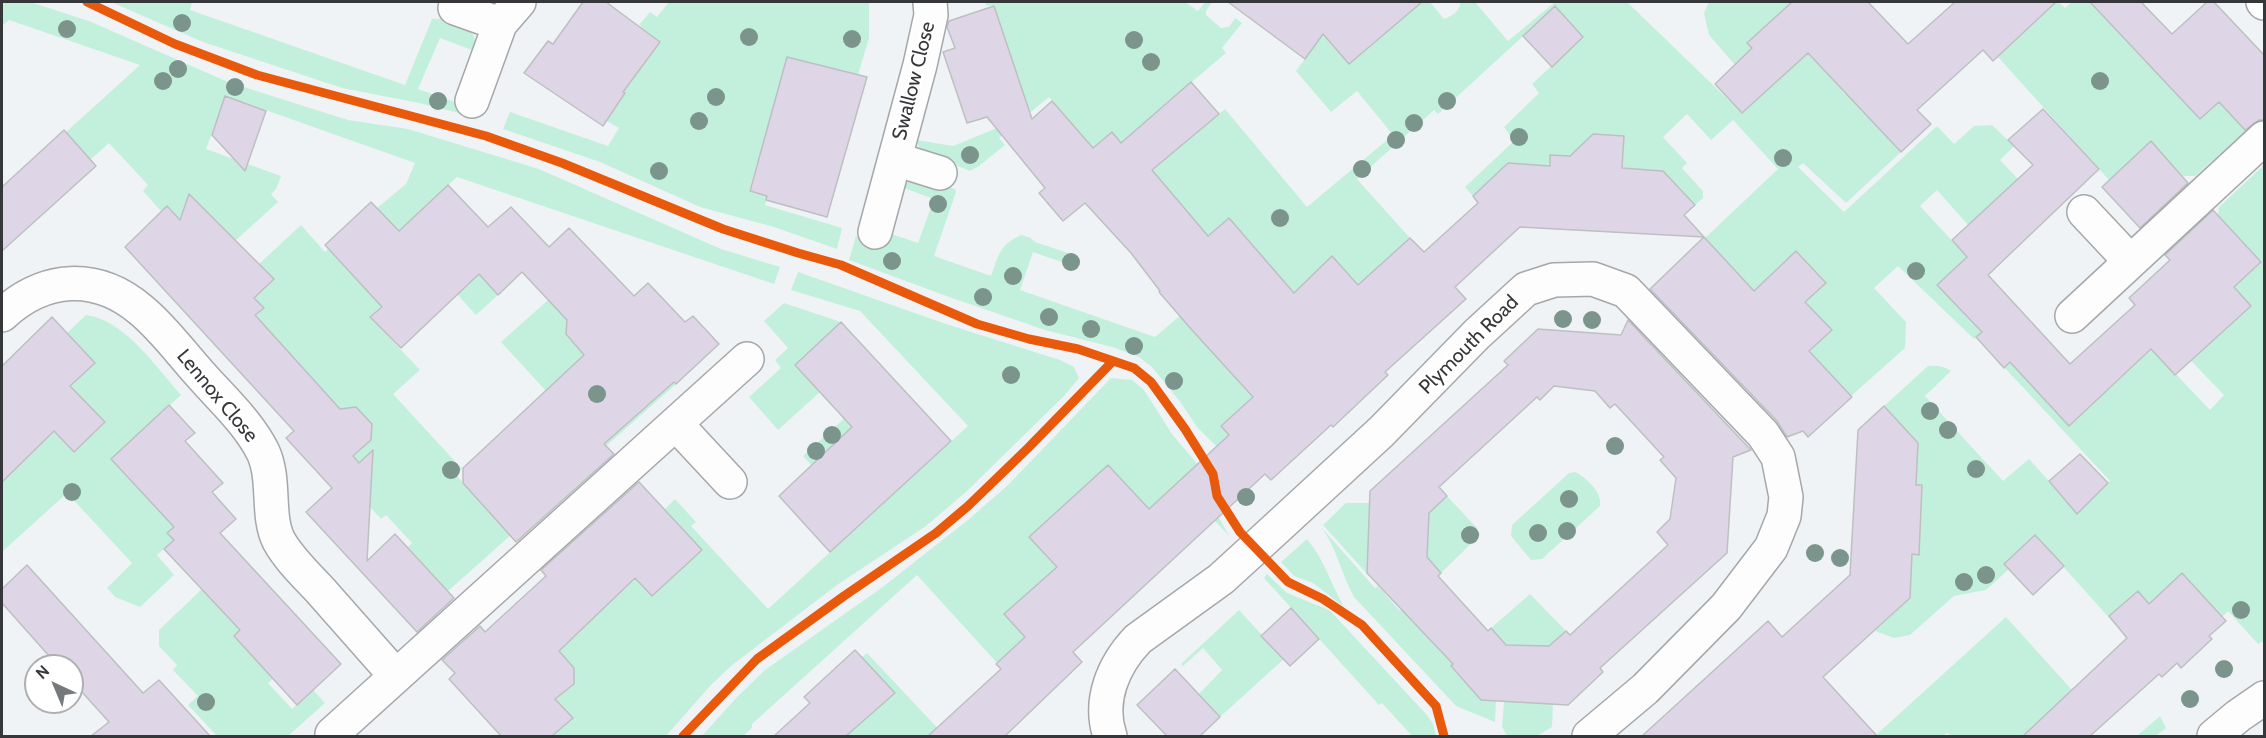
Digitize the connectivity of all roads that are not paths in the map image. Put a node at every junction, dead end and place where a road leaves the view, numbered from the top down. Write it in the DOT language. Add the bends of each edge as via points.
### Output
graph roads {
  1 [pos="930,2"];
  2 [pos="455,8"];
  3 [pos="510,13"];
  4 [pos="472,101"];
  5 [pos="2265,138"];
  6 [pos="895,159"];
  7 [pos="940,173"];
  8 [pos="2084,212"];
  9 [pos="875,232"];
  10 [pos="2130,261"];
  11 [pos="2,315"];
  12 [pos="2072,316"];
  13 [pos="747,359"];
  14 [pos="676,424"];
  15 [pos="730,482"];
  16 [pos="395,675"];
  17 [pos="2265,698"];
  18 [pos="332,734"];
  19 [pos="1110,736"];
  20 [pos="1589,736"];
  21 [pos="2214,736"];
  1 -- 6 [label="street, Swallow Close" via="931,15"];
  2 -- 3 [label="street"];
  3 -- 4 [label="street"];
  5 -- 10 [label="street"];
  6 -- 7 [label="street, Swallow Close"];
  6 -- 9 [label="street, Swallow Close"];
  8 -- 10 [label="street"];
  10 -- 12 [label="street"];
  11 -- 16 [label="street, Lennox Close" via="16,302 64,284 93,285 118,294 142,310 247,426 263,453 271,480 278,540"];
  13 -- 14 [label="street"];
  14 -- 15 [label="street"];
  14 -- 16 [label="street"];
  16 -- 18 [label="street"];
  17 -- 21 [label="street"];
  19 -- 20 [label="street, Plymouth Road" via="1107,697 1113,672 1138,639 1247,556 1381,432 1526,289 1554,280 1593,279 1626,291 1762,434 1778,456 1786,497 1784,516 1771,548 1726,607 1645,689"];
}
